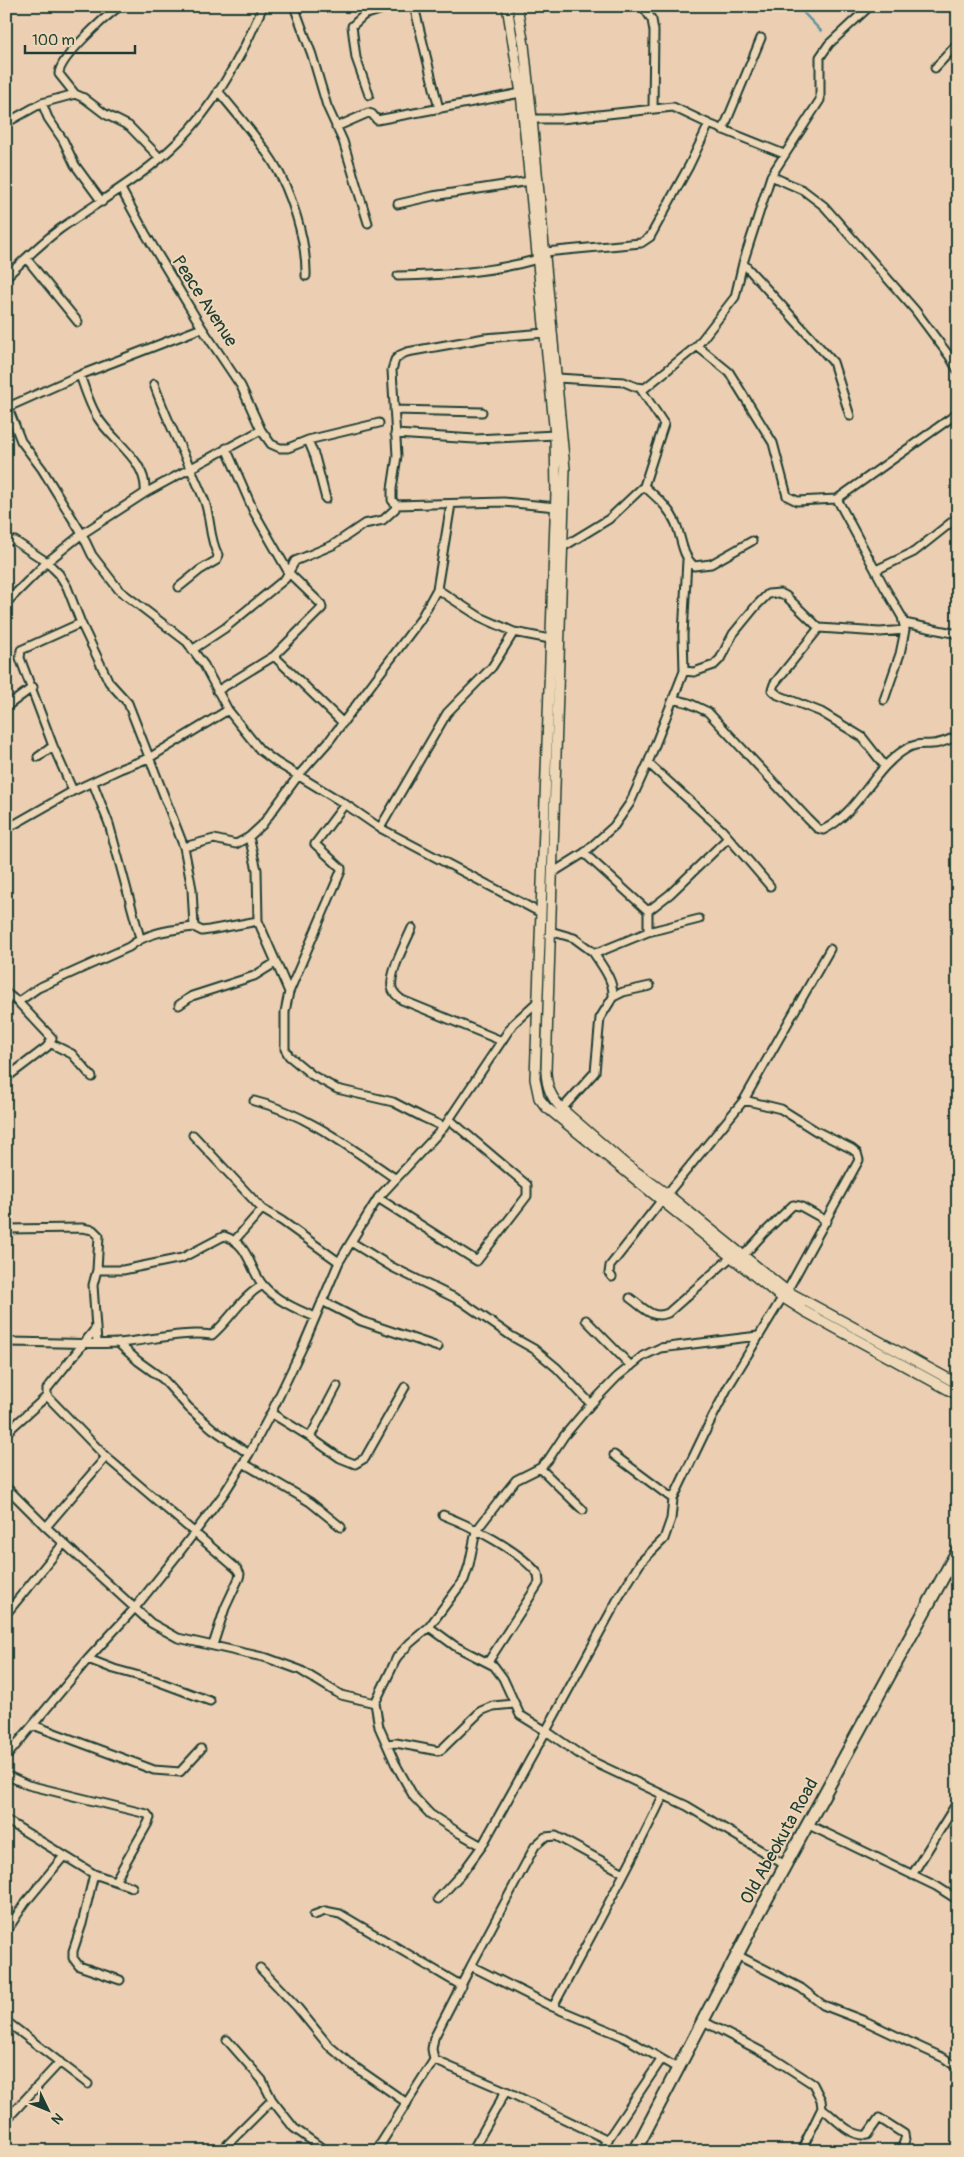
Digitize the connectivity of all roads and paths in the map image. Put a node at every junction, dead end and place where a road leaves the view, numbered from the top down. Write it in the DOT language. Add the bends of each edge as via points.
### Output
graph roads {
  1 [pos="120,6"];
  2 [pos="263,6"];
  3 [pos="294,6"];
  4 [pos="392,6"];
  5 [pos="414,6"];
  6 [pos="507,6"];
  7 [pos="517,6"];
  8 [pos="643,6"];
  9 [pos="870,6"];
  10 [pos="761,38"];
  11 [pos="958,43"];
  12 [pos="935,68"];
  13 [pos="218,91"];
  14 [pos="521,93"];
  15 [pos="74,94"];
  16 [pos="369,95"];
  17 [pos="42,103"];
  18 [pos="439,109"];
  19 [pos="653,109"];
  20 [pos="532,119"];
  21 [pos="6,124"];
  22 [pos="709,124"];
  23 [pos="336,127"];
  24 [pos="723,130"];
  25 [pos="784,154"];
  26 [pos="160,158"];
  27 [pos="771,176"];
  28 [pos="530,181"];
  29 [pos="121,189"];
  30 [pos="102,202"];
  31 [pos="398,204"];
  32 [pos="368,223"];
  33 [pos="545,252"];
  34 [pos="26,258"];
  35 [pos="538,259"];
  36 [pos="743,263"];
  37 [pos="306,276"];
  38 [pos="398,276"];
  39 [pos="6,277"];
  40 [pos="78,322"];
  41 [pos="202,328"];
  42 [pos="545,333"];
  43 [pos="698,346"];
  44 [pos="958,371"];
  45 [pos="80,375"];
  46 [pos="557,378"];
  47 [pos="154,384"];
  48 [pos="640,388"];
  49 [pos="7,405"];
  50 [pos="394,410"];
  51 [pos="482,412"];
  52 [pos="958,413"];
  53 [pos="850,416"];
  54 [pos="379,424"];
  55 [pos="261,430"];
  56 [pos="395,434"];
  57 [pos="555,435"];
  58 [pos="308,440"];
  59 [pos="226,448"];
  60 [pos="190,467"];
  61 [pos="644,486"];
  62 [pos="144,493"];
  63 [pos="326,499"];
  64 [pos="837,499"];
  65 [pos="451,504"];
  66 [pos="396,506"];
  67 [pos="556,507"];
  68 [pos="958,517"];
  69 [pos="82,534"];
  70 [pos="6,540"];
  71 [pos="752,541"];
  72 [pos="564,547"];
  73 [pos="687,560"];
  74 [pos="47,562"];
  75 [pos="876,570"];
  76 [pos="289,572"];
  77 [pos="179,588"];
  78 [pos="437,589"];
  79 [pos="6,603"];
  80 [pos="81,623"];
  81 [pos="904,626"];
  82 [pos="819,628"];
  83 [pos="514,632"];
  84 [pos="958,634"];
  85 [pos="550,639"];
  86 [pos="192,650"];
  87 [pos="274,656"];
  88 [pos="684,671"];
  89 [pos="33,687"];
  90 [pos="217,691"];
  91 [pos="673,699"];
  92 [pos="884,700"];
  93 [pos="6,707"];
  94 [pos="228,710"];
  95 [pos="343,723"];
  96 [pos="958,736"];
  97 [pos="53,746"];
  98 [pos="38,757"];
  99 [pos="149,758"];
  100 [pos="648,764"];
  101 [pos="884,765"];
  102 [pos="298,776"];
  103 [pos="93,782"];
  104 [pos="73,791"];
  105 [pos="345,804"];
  106 [pos="380,828"];
  107 [pos="6,830"];
  108 [pos="249,837"];
  109 [pos="728,838"];
  110 [pos="184,847"];
  111 [pos="584,853"];
  112 [pos="552,873"];
  113 [pos="770,886"];
  114 [pos="648,911"];
  115 [pos="541,912"];
  116 [pos="699,919"];
  117 [pos="258,921"];
  118 [pos="194,927"];
  119 [pos="412,928"];
  120 [pos="550,931"];
  121 [pos="648,932"];
  122 [pos="140,938"];
  123 [pos="830,949"];
  124 [pos="593,952"];
  125 [pos="275,963"];
  126 [pos="650,986"];
  127 [pos="289,992"];
  128 [pos="6,994"];
  129 [pos="613,997"];
  130 [pos="538,1001"];
  131 [pos="18,1002"];
  132 [pos="179,1005"];
  133 [pos="502,1041"];
  134 [pos="50,1043"];
  135 [pos="92,1077"];
  136 [pos="6,1078"];
  137 [pos="744,1100"];
  138 [pos="254,1101"];
  139 [pos="562,1108"];
  140 [pos="450,1120"];
  141 [pos="444,1127"];
  142 [pos="193,1135"];
  143 [pos="396,1178"];
  144 [pos="378,1198"];
  145 [pos="664,1198"];
  146 [pos="262,1209"];
  147 [pos="826,1221"];
  148 [pos="6,1229"];
  149 [pos="235,1240"];
  150 [pos="351,1242"];
  151 [pos="743,1256"];
  152 [pos="730,1258"];
  153 [pos="339,1262"];
  154 [pos="97,1270"];
  155 [pos="612,1277"];
  156 [pos="263,1285"];
  157 [pos="785,1294"];
  158 [pos="630,1298"];
  159 [pos="322,1301"];
  160 [pos="315,1317"];
  161 [pos="586,1320"];
  162 [pos="96,1328"];
  163 [pos="758,1336"];
  164 [pos="6,1342"];
  165 [pos="118,1342"];
  166 [pos="98,1343"];
  167 [pos="82,1345"];
  168 [pos="438,1347"];
  169 [pos="631,1366"];
  170 [pos="958,1384"];
  171 [pos="337,1386"];
  172 [pos="405,1387"];
  173 [pos="958,1395"];
  174 [pos="47,1396"];
  175 [pos="591,1404"];
  176 [pos="271,1413"];
  177 [pos="6,1433"];
  178 [pos="310,1437"];
  179 [pos="249,1454"];
  180 [pos="614,1455"];
  181 [pos="106,1457"];
  182 [pos="243,1463"];
  183 [pos="540,1468"];
  184 [pos="6,1487"];
  185 [pos="673,1499"];
  186 [pos="583,1510"];
  187 [pos="443,1515"];
  188 [pos="46,1527"];
  189 [pos="341,1527"];
  190 [pos="476,1531"];
  191 [pos="195,1532"];
  192 [pos="64,1543"];
  193 [pos="958,1550"];
  194 [pos="134,1609"];
  195 [pos="6,1614"];
  196 [pos="428,1627"];
  197 [pos="213,1645"];
  198 [pos="88,1659"];
  199 [pos="488,1662"];
  200 [pos="210,1701"];
  201 [pos="375,1703"];
  202 [pos="514,1704"];
  203 [pos="33,1725"];
  204 [pos="546,1731"];
  205 [pos="387,1744"];
  206 [pos="201,1749"];
  207 [pos="6,1757"];
  208 [pos="6,1775"];
  209 [pos="663,1796"];
  210 [pos="958,1801"];
  211 [pos="6,1820"];
  212 [pos="809,1825"];
  213 [pos="482,1846"];
  214 [pos="64,1856"];
  215 [pos="785,1866"];
  216 [pos="624,1873"];
  217 [pos="94,1874"];
  218 [pos="912,1875"];
  219 [pos="114,1881"];
  220 [pos="132,1887"];
  221 [pos="438,1900"];
  222 [pos="958,1900"];
  223 [pos="314,1915"];
  224 [pos="6,1932"];
  225 [pos="737,1955"];
  226 [pos="471,1966"];
  227 [pos="260,1968"];
  228 [pos="120,1980"];
  229 [pos="462,1986"];
  230 [pos="553,2007"];
  231 [pos="6,2021"];
  232 [pos="702,2021"];
  233 [pos="227,2040"];
  234 [pos="434,2060"];
  235 [pos="661,2060"];
  236 [pos="60,2062"];
  237 [pos="677,2068"];
  238 [pos="958,2068"];
  239 [pos="88,2084"];
  240 [pos="506,2091"];
  241 [pos="272,2100"];
  242 [pos="407,2103"];
  243 [pos="822,2108"];
  244 [pos="6,2120"];
  245 [pos="608,2140"];
  246 [pos="221,2151"];
  247 [pos="326,2151"];
  248 [pos="376,2151"];
  249 [pos="472,2151"];
  250 [pos="600,2151"];
  251 [pos="635,2151"];
  252 [pos="801,2151"];
  253 [pos="900,2151"];
  1 -- 15 [label="street" via="101,20 62,63 59,74"];
  2 -- 13 [label="street"];
  3 -- 23 [label="street"];
  4 -- 16 [label="street" via="364,15 352,26 356,58"];
  5 -- 18 [label="street"];
  6 -- 14 [label="street"];
  7 -- 20 [label="street"];
  8 -- 19 [label="street" via="652,20 654,31"];
  9 -- 25 [label="street" via="820,57 820,100"];
  10 -- 24 [label="street"];
  11 -- 12 [label="street"];
  13 -- 26 [label="street" via="180,140"];
  13 -- 37 [label="street" via="273,162 302,238"];
  14 -- 18 [label="street"];
  14 -- 28 [label="street"];
  15 -- 17 [label="street"];
  15 -- 26 [label="street" via="129,126"];
  17 -- 21 [label="street"];
  17 -- 30 [label="street" via="75,165"];
  18 -- 23 [label="street" via="377,120 368,113"];
  19 -- 20 [label="street"];
  19 -- 22 [label="street" via="673,107"];
  20 -- 33 [label="street"];
  22 -- 24 [label="street"];
  22 -- 33 [label="street" via="650,237 640,244"];
  23 -- 32 [label="street"];
  24 -- 25 [label="street"];
  25 -- 27 [label="street"];
  26 -- 29 [label="street"];
  27 -- 36 [label="street"];
  27 -- 44 [label="street" via="802,190 824,206 915,310"];
  28 -- 31 [label="street"];
  28 -- 35 [label="street"];
  29 -- 30 [label="street"];
  29 -- 41 [label="street, Peace Avenue"];
  30 -- 34 [label="street"];
  33 -- 46 [label="street"];
  34 -- 39 [label="street"];
  34 -- 40 [label="street"];
  35 -- 38 [label="street" via="483,270"];
  35 -- 42 [label="street"];
  36 -- 43 [label="street" via="735,297"];
  36 -- 53 [label="street" via="833,362"];
  41 -- 45 [label="street"];
  41 -- 55 [label="street, Peace Avenue" via="241,386"];
  42 -- 50 [label="street" via="485,338 400,355 392,370"];
  42 -- 57 [label="street"];
  43 -- 48 [label="street" via="655,382"];
  43 -- 64 [label="street" via="729,372 774,443 788,496 798,501"];
  45 -- 49 [label="street"];
  45 -- 62 [label="street" via="96,416 134,459 142,473 146,484"];
  46 -- 48 [label="street" via="624,382"];
  46 -- 72 [label="street" via="565,469"];
  47 -- 60 [label="street"];
  48 -- 61 [label="street" via="664,424"];
  49 -- 69 [label="street" via="22,442 42,468"];
  50 -- 51 [label="street"];
  50 -- 56 [label="street"];
  52 -- 64 [label="street"];
  54 -- 58 [label="street"];
  55 -- 58 [label="street" via="271,444 280,448"];
  55 -- 59 [label="street"];
  56 -- 57 [label="street" via="475,439"];
  56 -- 66 [label="street" via="397,456 392,500"];
  57 -- 67 [label="street"];
  58 -- 63 [label="street"];
  59 -- 60 [label="street"];
  59 -- 76 [label="street" via="254,512"];
  60 -- 62 [label="street"];
  60 -- 77 [label="street" via="206,505 212,543 218,557"];
  61 -- 72 [label="street" via="609,519"];
  61 -- 73 [label="street" via="668,508"];
  62 -- 69 [label="street"];
  64 -- 75 [label="street"];
  65 -- 66 [label="street"];
  65 -- 67 [label="street" via="504,502"];
  65 -- 78 [label="street"];
  66 -- 76 [label="street" via="383,520 364,524 333,545 295,561"];
  67 -- 85 [label="street"];
  68 -- 75 [label="street" via="914,552"];
  69 -- 74 [label="street"];
  69 -- 86 [label="street" via="92,555 119,590 187,642"];
  70 -- 74 [label="street" via="15,541"];
  71 -- 73 [label="street" via="711,564 694,566"];
  72 -- 112 [label="street"];
  73 -- 88 [label="street"];
  74 -- 79 [label="street"];
  74 -- 80 [label="street" via="67,587"];
  75 -- 81 [label="street" via="902,616"];
  76 -- 86 [label="street" via="248,610"];
  76 -- 87 [label="street" via="322,608"];
  78 -- 83 [label="street" via="480,617"];
  78 -- 95 [label="street" via="420,620"];
  80 -- 89 [label="street" via="21,650 20,658"];
  80 -- 99 [label="street" via="109,682 128,703"];
  81 -- 82 [label="street" via="880,632"];
  81 -- 84 [label="street"];
  81 -- 92 [label="street" via="900,654"];
  82 -- 88 [label="street" via="786,596 768,594 733,634 720,660 705,670"];
  82 -- 101 [label="street" via="772,690 821,712 862,737"];
  83 -- 85 [label="street"];
  83 -- 106 [label="street" via="492,667 446,713"];
  85 -- 115 [label="street"];
  86 -- 90 [label="street"];
  87 -- 90 [label="street"];
  87 -- 95 [label="street"];
  88 -- 91 [label="street"];
  89 -- 93 [label="street"];
  89 -- 97 [label="street"];
  90 -- 94 [label="street"];
  91 -- 100 [label="street"];
  91 -- 101 [label="street" via="708,712 817,828 823,830 863,796"];
  94 -- 99 [label="street"];
  94 -- 102 [label="street" via="260,750"];
  95 -- 102 [label="street"];
  96 -- 101 [label="street" via="933,744 914,745"];
  97 -- 98 [label="street"];
  97 -- 104 [label="street"];
  99 -- 103 [label="street"];
  99 -- 110 [label="street"];
  100 -- 109 [label="street"];
  100 -- 111 [label="street" via="622,815"];
  102 -- 105 [label="street"];
  102 -- 108 [label="street" via="272,814"];
  103 -- 104 [label="street"];
  103 -- 122 [label="street" via="109,824"];
  104 -- 107 [label="street"];
  105 -- 106 [label="street"];
  105 -- 127 [label="street" via="316,844 341,871"];
  106 -- 115 [label="street"];
  108 -- 110 [label="street" via="236,844 214,839"];
  108 -- 117 [label="street" via="256,870"];
  109 -- 113 [label="street"];
  109 -- 114 [label="street"];
  110 -- 118 [label="street" via="192,889"];
  111 -- 112 [label="street"];
  111 -- 114 [label="street"];
  112 -- 120 [label="street"];
  114 -- 121 [label="street"];
  115 -- 130 [label="street"];
  116 -- 121 [label="street"];
  117 -- 118 [label="street" via="202,931"];
  117 -- 125 [label="street"];
  118 -- 122 [label="street"];
  119 -- 133 [label="street" via="391,979 392,990 402,1000"];
  120 -- 124 [label="street" via="574,938"];
  120 -- 139 [label="street" via="546,1083 553,1099"];
  121 -- 124 [label="street"];
  122 -- 131 [label="street" via="129,948 38,988"];
  123 -- 137 [label="street"];
  124 -- 129 [label="street" via="608,976"];
  125 -- 127 [label="street"];
  125 -- 132 [label="street" via="254,976 192,996"];
  126 -- 129 [label="street"];
  127 -- 141 [label="street" via="285,1012 285,1049 289,1056 312,1075 337,1088 393,1102"];
  128 -- 131 [label="street"];
  129 -- 139 [label="street" via="600,1018 595,1072"];
  130 -- 133 [label="street" via="513,1024"];
  130 -- 145 [label="street" via="535,1078 540,1098 546,1107"];
  131 -- 134 [label="street" via="46,1030 52,1038"];
  133 -- 140 [label="street"];
  134 -- 135 [label="street" via="72,1054"];
  134 -- 136 [label="street"];
  137 -- 145 [label="street"];
  137 -- 147 [label="street" via="781,1109 857,1153 859,1160"];
  138 -- 143 [label="street" via="269,1104 306,1121"];
  139 -- 145 [label="street"];
  140 -- 141 [label="street"];
  140 -- 144 [label="street" via="527,1185 527,1196 477,1261"];
  141 -- 143 [label="street"];
  142 -- 146 [label="street"];
  143 -- 144 [label="street"];
  144 -- 150 [label="street"];
  145 -- 151 [label="street"];
  145 -- 152 [label="street"];
  145 -- 155 [label="street" via="610,1266"];
  146 -- 149 [label="street"];
  146 -- 153 [label="street"];
  147 -- 151 [label="street" via="793,1205"];
  147 -- 157 [label="street"];
  148 -- 154 [label="street" via="93,1230 99,1236"];
  149 -- 154 [label="street" via="224,1236 174,1260 123,1270"];
  149 -- 156 [label="street"];
  150 -- 153 [label="street"];
  150 -- 175 [label="street" via="392,1267 461,1301 534,1349"];
  151 -- 157 [label="street"];
  152 -- 157 [label="street"];
  152 -- 158 [label="street" via="668,1313 653,1315"];
  153 -- 159 [label="street"];
  154 -- 162 [label="street" via="93,1286"];
  156 -- 160 [label="street" via="294,1308"];
  156 -- 165 [label="street" via="251,1291 212,1336 194,1333"];
  157 -- 163 [label="street"];
  157 -- 170 [label="street"];
  157 -- 173 [label="street"];
  159 -- 160 [label="street"];
  159 -- 168 [label="street" via="361,1321"];
  160 -- 176 [label="street"];
  161 -- 169 [label="street"];
  162 -- 166 [label="street"];
  162 -- 167 [label="street"];
  163 -- 169 [label="street" via="660,1348"];
  163 -- 185 [label="street" via="720,1403"];
  164 -- 167 [label="street"];
  165 -- 166 [label="street"];
  165 -- 179 [label="street" via="163,1379 213,1429"];
  166 -- 167 [label="street"];
  167 -- 174 [label="street" via="47,1389"];
  169 -- 175 [label="street"];
  171 -- 178 [label="street"];
  172 -- 178 [label="street" via="365,1458 355,1464 340,1458"];
  174 -- 177 [label="street"];
  174 -- 181 [label="street"];
  175 -- 183 [label="street"];
  176 -- 178 [label="street"];
  176 -- 179 [label="street"];
  179 -- 182 [label="street"];
  180 -- 185 [label="street"];
  181 -- 188 [label="street"];
  181 -- 191 [label="street"];
  182 -- 189 [label="street" via="310,1502"];
  182 -- 191 [label="street"];
  183 -- 186 [label="street"];
  183 -- 190 [label="street" via="516,1480"];
  184 -- 188 [label="street"];
  185 -- 204 [label="street" via="664,1539 641,1562 620,1595"];
  187 -- 190 [label="street"];
  188 -- 192 [label="street"];
  190 -- 196 [label="street" via="464,1580"];
  190 -- 199 [label="street" via="513,1551 535,1570 540,1579"];
  191 -- 194 [label="street"];
  191 -- 197 [label="street" via="240,1574"];
  192 -- 194 [label="street"];
  192 -- 195 [label="street"];
  193 -- 212 [label="highway, Old Abeokuta Road"];
  194 -- 197 [label="street" via="178,1638"];
  194 -- 198 [label="street"];
  196 -- 199 [label="street" via="455,1646"];
  196 -- 201 [label="street" via="397,1657"];
  197 -- 201 [label="street" via="267,1658 300,1670 341,1695"];
  198 -- 200 [label="street"];
  198 -- 203 [label="street"];
  199 -- 202 [label="street" via="503,1678"];
  201 -- 205 [label="street" via="379,1727"];
  202 -- 204 [label="street" via="526,1720"];
  202 -- 205 [label="street" via="481,1711 438,1751"];
  203 -- 206 [label="street" via="154,1770 180,1772"];
  203 -- 207 [label="street"];
  204 -- 209 [label="street" via="585,1758"];
  204 -- 213 [label="street"];
  205 -- 213 [label="street" via="414,1797 430,1814"];
  208 -- 219 [label="street" via="28,1784 147,1814 150,1818 148,1823"];
  209 -- 215 [label="street" via="687,1806"];
  209 -- 216 [label="street"];
  210 -- 218 [label="street"];
  211 -- 214 [label="street"];
  212 -- 215 [label="highway, Old Abeokuta Road"];
  212 -- 218 [label="street"];
  213 -- 221 [label="street"];
  214 -- 217 [label="street"];
  214 -- 224 [label="street"];
  215 -- 225 [label="highway, Old Abeokuta Road"];
  216 -- 226 [label="street" via="556,1836 545,1837 535,1846"];
  216 -- 230 [label="street"];
  217 -- 219 [label="street"];
  217 -- 228 [label="street" via="73,1958 79,1966"];
  218 -- 222 [label="street"];
  219 -- 220 [label="street"];
  223 -- 229 [label="street" via="325,1911 340,1914"];
  225 -- 232 [label="highway, Old Abeokuta Road"];
  225 -- 238 [label="street" via="801,1988 823,2005 944,2058"];
  226 -- 229 [label="street"];
  226 -- 230 [label="street"];
  227 -- 242 [label="street" via="328,2045"];
  229 -- 234 [label="street" via="434,2038"];
  230 -- 235 [label="street" via="622,2036"];
  231 -- 236 [label="street"];
  232 -- 237 [label="highway, Old Abeokuta Road"];
  232 -- 243 [label="street" via="770,2056 813,2084"];
  233 -- 241 [label="street" via="262,2080"];
  234 -- 240 [label="street"];
  234 -- 242 [label="street"];
  235 -- 237 [label="street"];
  235 -- 245 [label="street"];
  236 -- 239 [label="street"];
  236 -- 244 [label="street"];
  237 -- 251 [label="highway, Old Abeokuta Road"];
  240 -- 245 [label="street"];
  240 -- 249 [label="street"];
  241 -- 246 [label="street"];
  241 -- 247 [label="street" via="294,2128"];
  242 -- 248 [label="street"];
  243 -- 252 [label="street"];
  243 -- 253 [label="street" via="860,2136 867,2135 879,2118 886,2121 904,2134"];
  245 -- 250 [label="street"];
}
